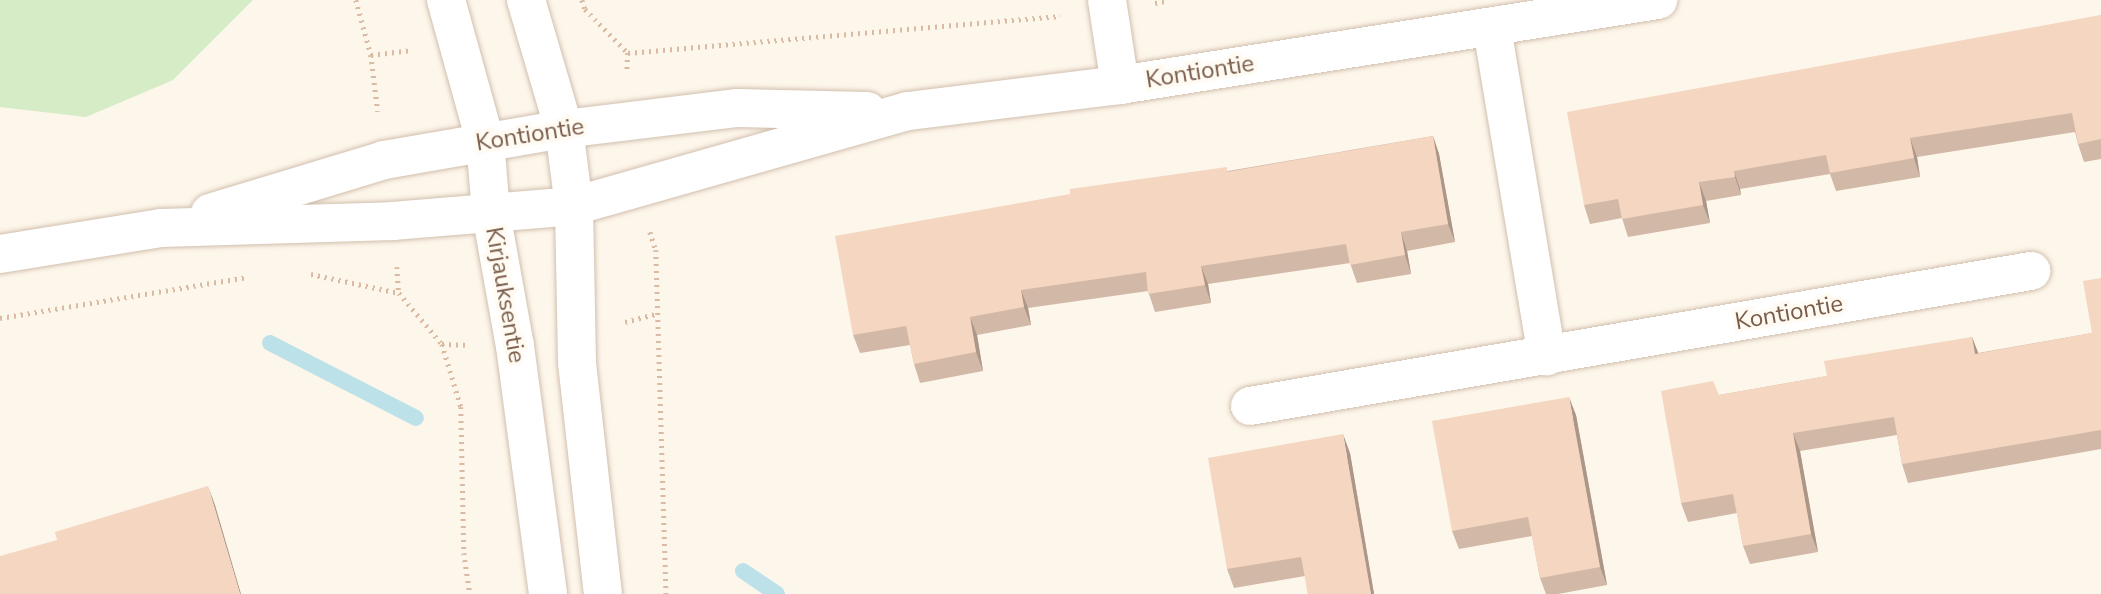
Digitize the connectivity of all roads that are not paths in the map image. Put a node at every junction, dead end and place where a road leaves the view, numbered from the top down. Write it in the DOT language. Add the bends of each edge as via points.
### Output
graph roads {
  1 [pos="446,0"];
  2 [pos="526,0"];
  3 [pos="1658,0"];
  4 [pos="1109,6"];
  5 [pos="1492,28"];
  6 [pos="1120,85"];
  7 [pos="908,111"];
  8 [pos="565,129"];
  9 [pos="485,141"];
  10 [pos="574,206"];
  11 [pos="491,213"];
  12 [pos="162,228"];
  13 [pos="0,254"];
  14 [pos="2031,271"];
  15 [pos="1547,356"];
  16 [pos="1250,406"];
  17 [pos="548,594"];
  18 [pos="603,594"];
  1 -- 9 [label="street, Kirjauksentie"];
  2 -- 8 [label="street"];
  3 -- 5 [label="street, Kontiontie"];
  4 -- 6 [label="street"];
  5 -- 6 [label="street, Kontiontie"];
  5 -- 15 [label="street"];
  6 -- 7 [label="street, Kontiontie"];
  7 -- 8 [label="street, Kontiontie" via="738,108"];
  7 -- 10 [label="street, Kontiontie"];
  8 -- 9 [label="street, Kontiontie"];
  8 -- 10 [label="street"];
  9 -- 11 [label="street, Kirjauksentie"];
  9 -- 12 [label="street, Kontiontie" via="372,163"];
  10 -- 11 [label="street, Kontiontie"];
  10 -- 18 [label="street" via="576,363"];
  11 -- 12 [label="street, Kontiontie"];
  11 -- 17 [label="street, Kirjauksentie" via="515,346"];
  12 -- 13 [label="street, Kontiontie"];
  14 -- 15 [label="street, Kontiontie"];
  15 -- 16 [label="street, Kontiontie"];
}
